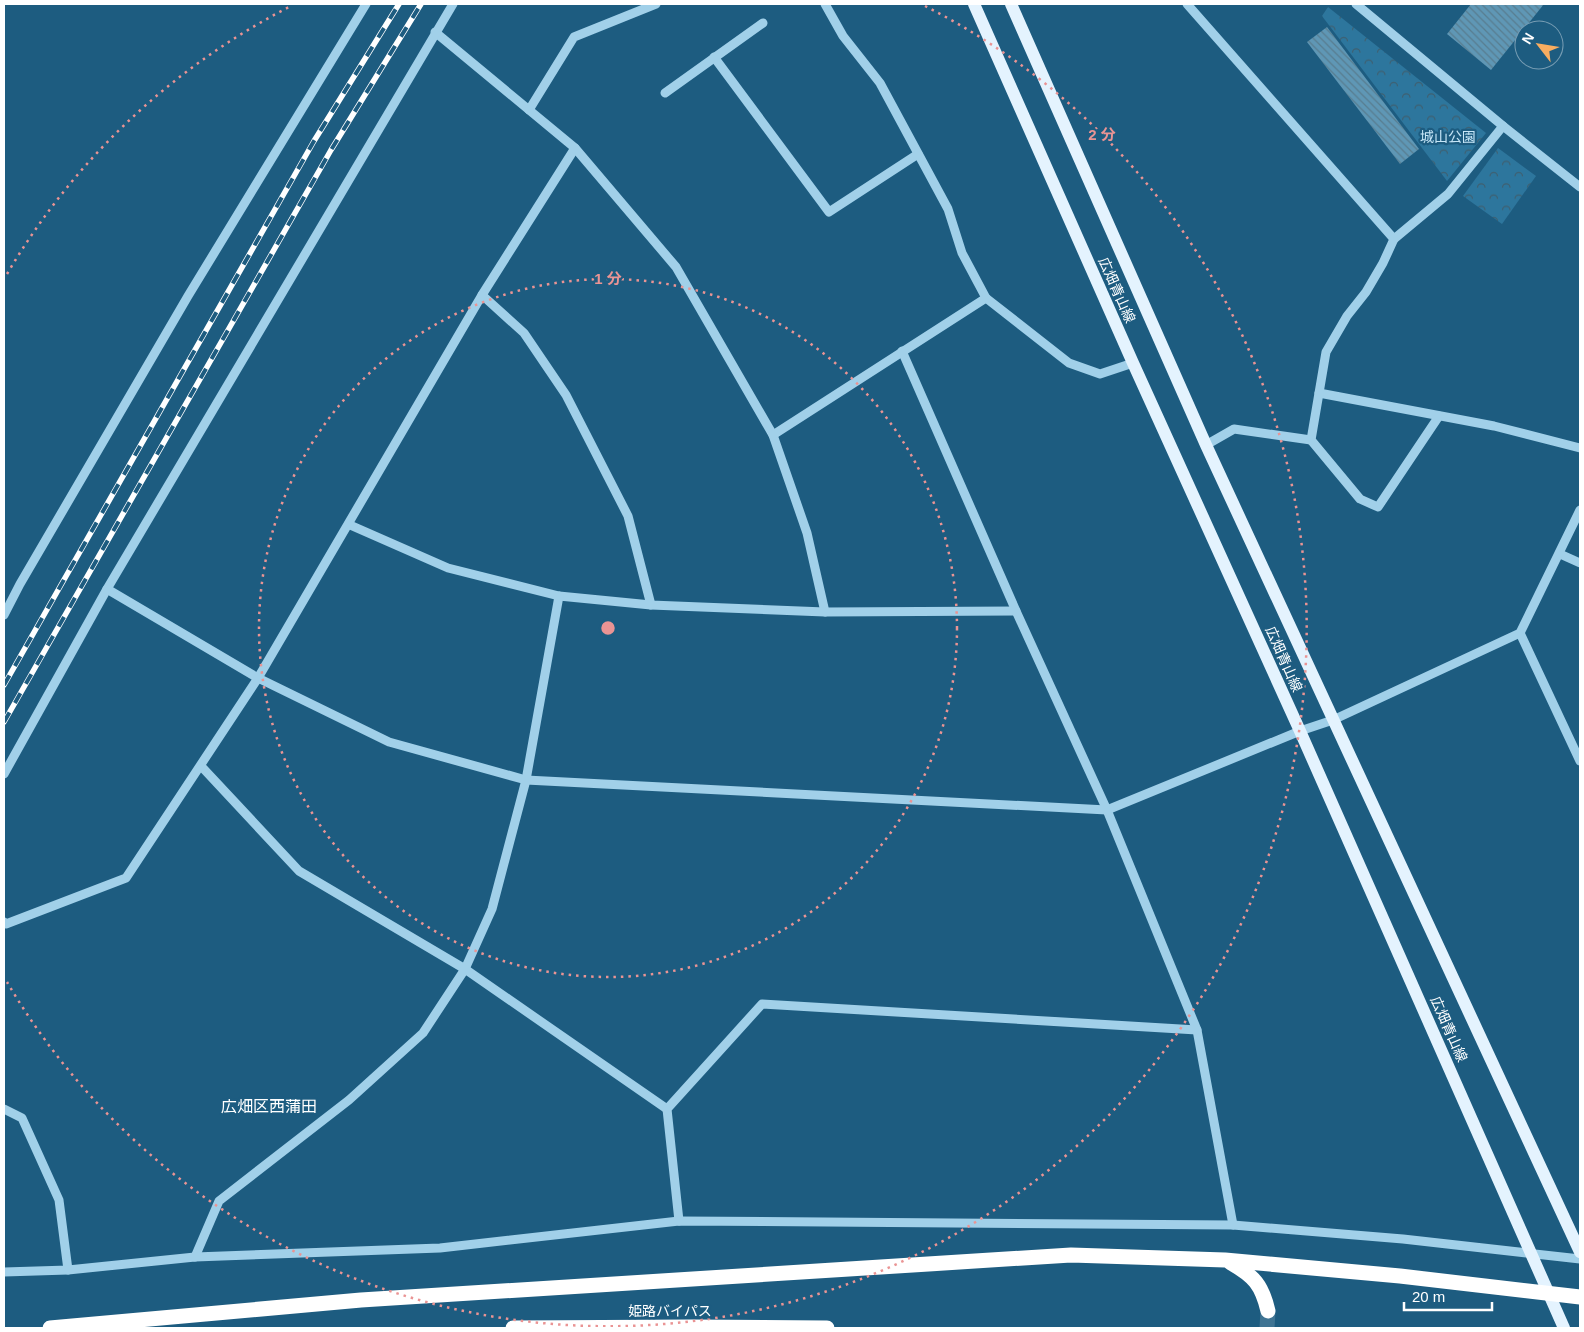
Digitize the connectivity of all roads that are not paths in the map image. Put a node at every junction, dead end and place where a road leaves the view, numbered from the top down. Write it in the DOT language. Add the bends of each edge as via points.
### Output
graph roads {
  1 [pos="366,4"];
  2 [pos="452,4"];
  3 [pos="656,4"];
  4 [pos="825,4"];
  5 [pos="974,4"];
  6 [pos="1011,4"];
  7 [pos="1187,4"];
  8 [pos="1356,4"];
  9 [pos="763,23"];
  10 [pos="435,32"];
  11 [pos="714,57"];
  12 [pos="664,93"];
  13 [pos="529,110"];
  14 [pos="1503,126"];
  15 [pos="575,148"];
  16 [pos="918,154"];
  17 [pos="1580,187"];
  18 [pos="1394,239"];
  19 [pos="482,295"];
  20 [pos="986,298"];
  21 [pos="902,351"];
  22 [pos="1133,363"];
  23 [pos="1319,393"];
  24 [pos="1439,416"];
  25 [pos="772,435"];
  26 [pos="1310,440"];
  27 [pos="1206,445"];
  28 [pos="1580,448"];
  29 [pos="1580,510"];
  30 [pos="350,525"];
  31 [pos="1560,554"];
  32 [pos="1580,562"];
  33 [pos="107,589"];
  34 [pos="560,596"];
  35 [pos="651,605"];
  36 [pos="1016,611"];
  37 [pos="825,612"];
  38 [pos="4,615"];
  39 [pos="1520,633"];
  40 [pos="258,678"];
  41 [pos="1332,720"];
  42 [pos="1300,731"];
  43 [pos="1580,761"];
  44 [pos="200,766"];
  45 [pos="4,774"];
  46 [pos="526,780"];
  47 [pos="1107,810"];
  48 [pos="4,922"];
  49 [pos="465,969"];
  50 [pos="1197,1030"];
  51 [pos="4,1109"];
  52 [pos="667,1109"];
  53 [pos="679,1221"];
  54 [pos="1233,1225"];
  55 [pos="1580,1252"];
  56 [pos="1532,1254"];
  57 [pos="195,1257"];
  58 [pos="1580,1259"];
  59 [pos="1225,1260"];
  60 [pos="68,1270"];
  61 [pos="4,1272"];
  62 [pos="1548,1292"];
  63 [pos="1580,1297"];
  64 [pos="1268,1310"];
  65 [pos="50,1328"];
  66 [pos="513,1328"];
  67 [pos="827,1328"];
  68 [pos="1564,1328"];
  1 -- 38 [label="street" via="184,305"];
  2 -- 10 [label="street"];
  3 -- 13 [label="street" via="574,37"];
  4 -- 16 [label="street" via="843,36 880,83"];
  5 -- 22 [label="main road, 広畑青山線"];
  6 -- 27 [label="main road, 広畑青山線"];
  7 -- 18 [label="street"];
  8 -- 14 [label="street"];
  9 -- 11 [label="street"];
  10 -- 13 [label="street"];
  10 -- 33 [label="street"];
  11 -- 12 [label="street"];
  11 -- 16 [label="street" via="829,212"];
  13 -- 15 [label="street"];
  14 -- 17 [label="street"];
  14 -- 18 [label="street" via="1448,194"];
  15 -- 19 [label="street"];
  15 -- 25 [label="street" via="676,267"];
  16 -- 20 [label="street" via="948,209 962,254"];
  18 -- 23 [label="street" via="1379,271 1326,352"];
  19 -- 30 [label="street"];
  19 -- 35 [label="street" via="524,333 566,395 628,516"];
  20 -- 21 [label="street"];
  20 -- 22 [label="street" via="1069,363 1100,374"];
  21 -- 25 [label="street"];
  21 -- 36 [label="street"];
  22 -- 42 [label="main road, 広畑青山線"];
  23 -- 24 [label="street"];
  23 -- 26 [label="street"];
  24 -- 26 [label="street" via="1378,507 1360,499"];
  24 -- 28 [label="street"];
  25 -- 37 [label="street" via="807,533"];
  26 -- 27 [label="street" via="1234,429"];
  27 -- 41 [label="main road, 広畑青山線"];
  29 -- 31 [label="street"];
  30 -- 34 [label="street" via="448,568"];
  30 -- 40 [label="street"];
  31 -- 32 [label="street"];
  31 -- 39 [label="street"];
  33 -- 40 [label="street"];
  33 -- 45 [label="street"];
  34 -- 35 [label="street"];
  34 -- 46 [label="street"];
  35 -- 37 [label="street"];
  36 -- 37 [label="street"];
  36 -- 47 [label="street"];
  39 -- 41 [label="street"];
  39 -- 43 [label="street"];
  40 -- 44 [label="street"];
  40 -- 46 [label="street" via="389,742"];
  41 -- 42 [label="street"];
  41 -- 55 [label="main road, 広畑青山線"];
  42 -- 47 [label="street"];
  42 -- 56 [label="main road, 広畑青山線"];
  44 -- 48 [label="street" via="126,878 6,924"];
  44 -- 49 [label="street" via="299,870"];
  46 -- 47 [label="street"];
  46 -- 49 [label="street" via="492,909"];
  47 -- 50 [label="street"];
  49 -- 52 [label="street"];
  49 -- 57 [label="street" via="423,1033 349,1100 220,1201"];
  50 -- 52 [label="street" via="762,1004"];
  50 -- 54 [label="street"];
  51 -- 60 [label="street" via="22,1118 59,1200"];
  52 -- 53 [label="street"];
  53 -- 54 [label="street"];
  53 -- 57 [label="street" via="440,1248"];
  54 -- 56 [label="street"];
  56 -- 58 [label="street"];
  56 -- 62 [label="main road, 広畑青山線"];
  57 -- 60 [label="street"];
  59 -- 62 [label="highway"];
  59 -- 64 [label="highway" via="1258,1282"];
  59 -- 65 [label="highway" via="1071,1255 361,1300"];
  60 -- 61 [label="street"];
  62 -- 63 [label="highway"];
  62 -- 68 [label="main road, 広畑青山線"];
  66 -- 67 [label="highway, 姫路バイパス"];
}
